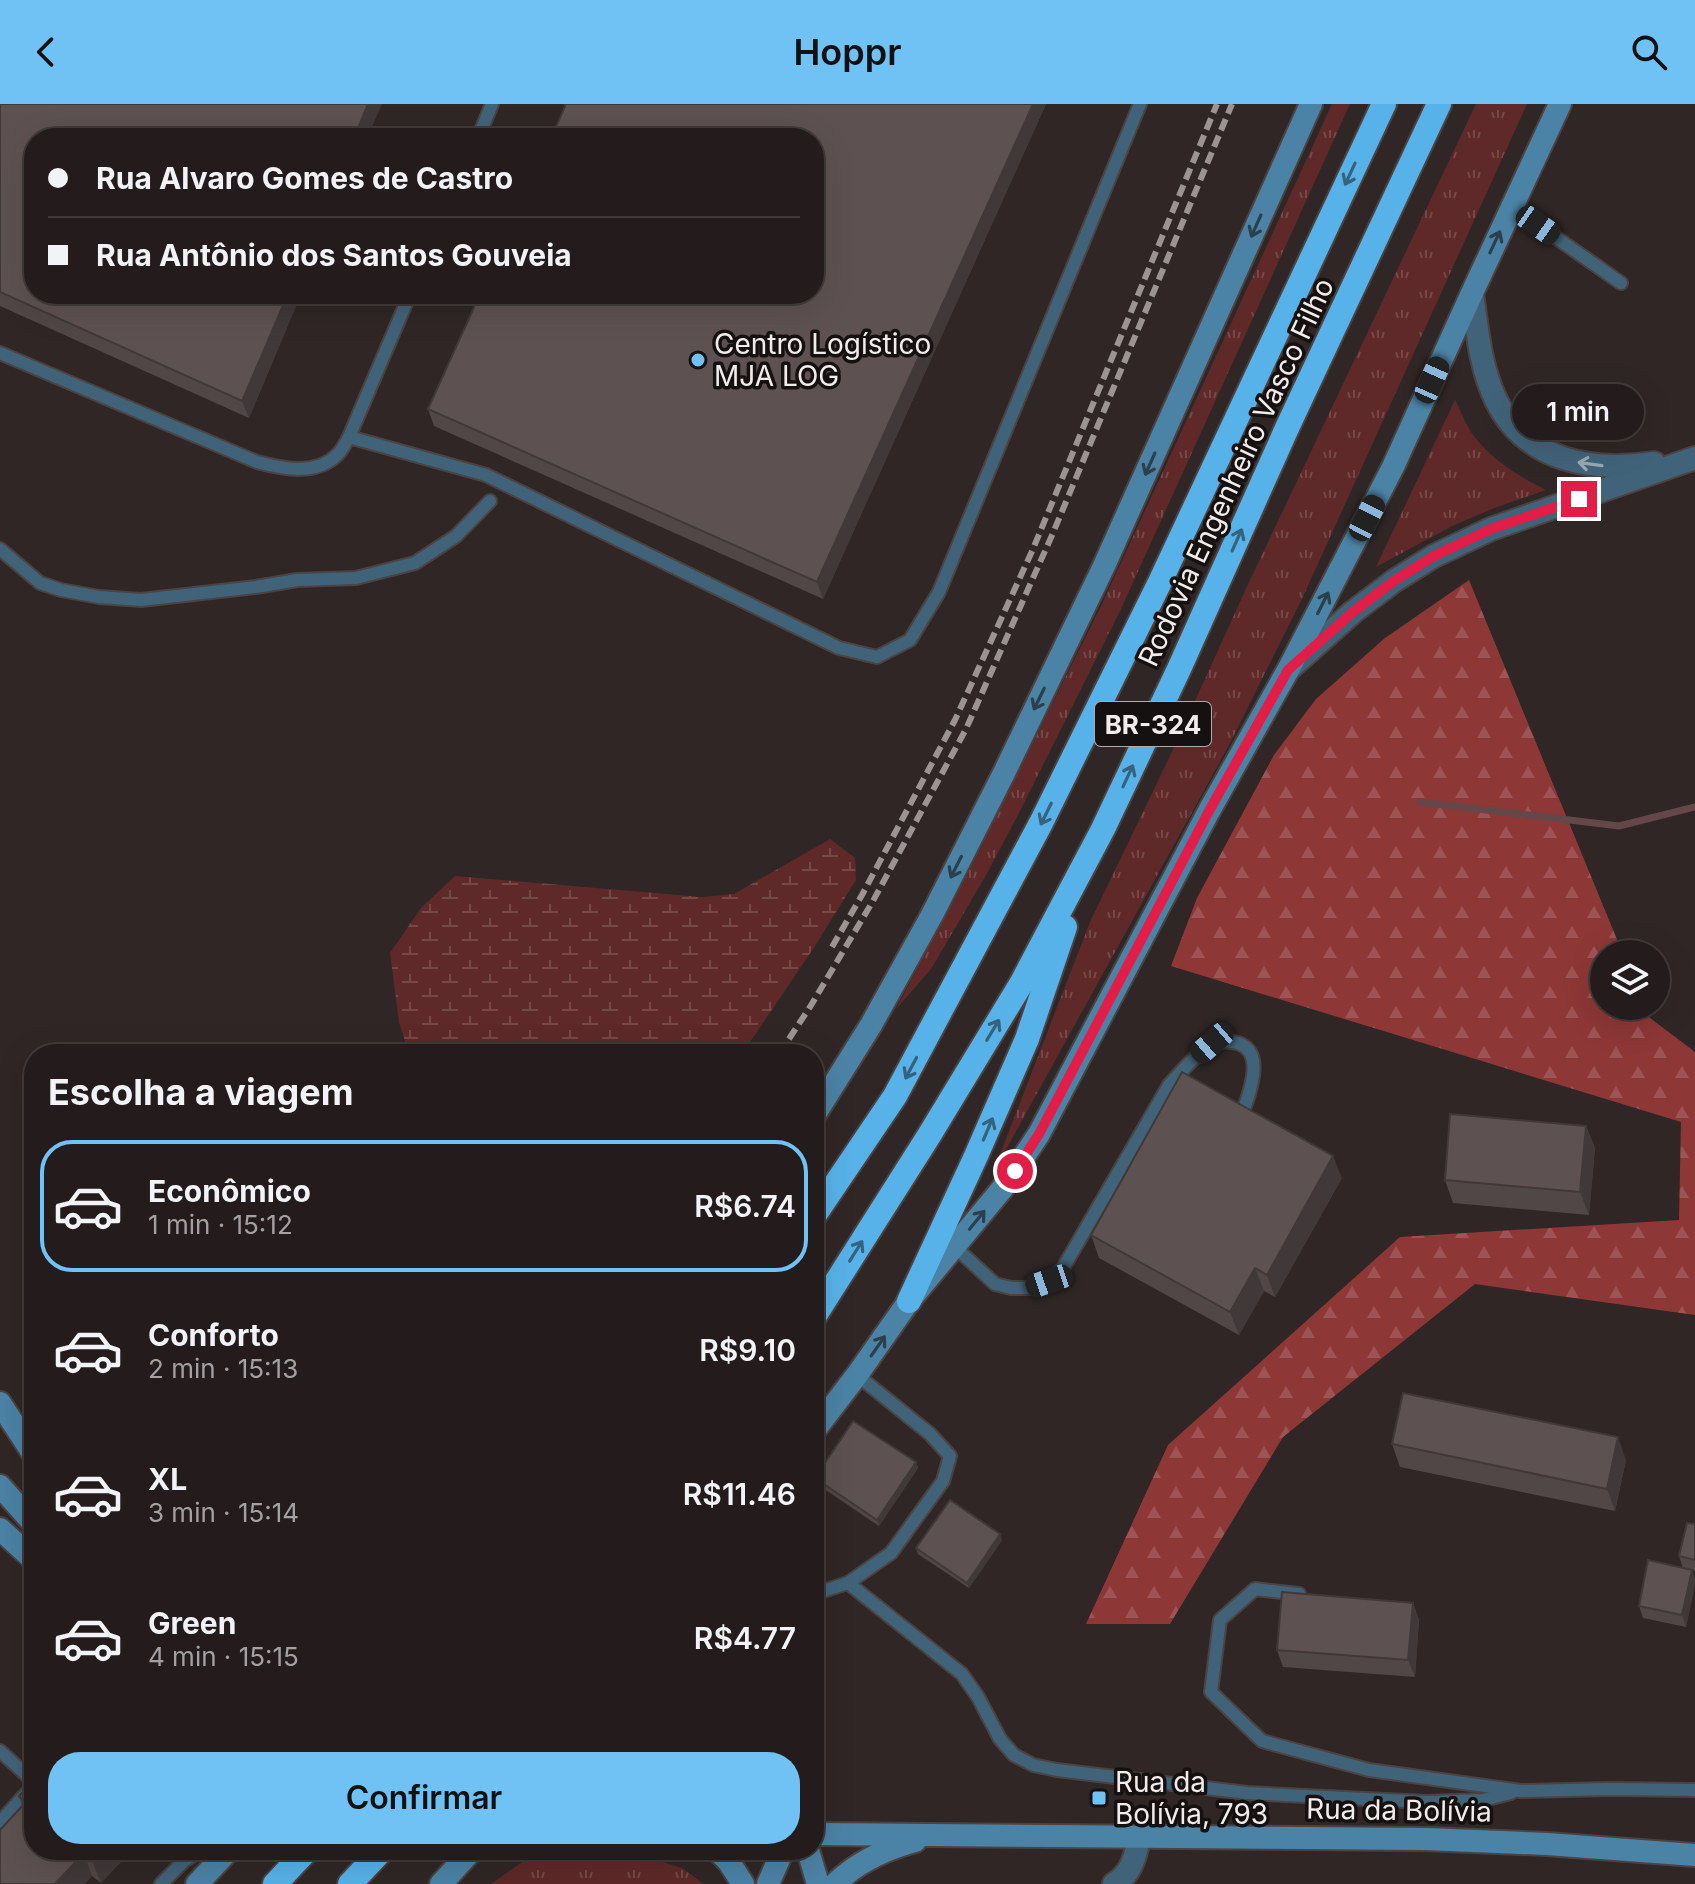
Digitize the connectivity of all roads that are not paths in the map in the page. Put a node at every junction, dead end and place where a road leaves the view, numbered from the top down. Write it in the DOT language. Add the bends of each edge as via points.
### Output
graph roads {
  1 [pos="492,104"];
  2 [pos="1140,104"];
  3 [pos="1311,104"];
  4 [pos="1384,104"];
  5 [pos="1439,104"];
  6 [pos="1560,104"];
  7 [pos="482,128"];
  8 [pos="1508,214"];
  9 [pos="1621,283"];
  10 [pos="1472,293"];
  11 [pos="406,304"];
  12 [pos="0,353"];
  13 [pos="349,437"];
  14 [pos="1695,457"];
  15 [pos="490,501"];
  16 [pos="0,549"];
  17 [pos="1288,670"];
  18 [pos="1103,829"];
  19 [pos="824,1098"];
  20 [pos="1245,1106"];
  21 [pos="824,1201"];
  22 [pos="955,1247"];
  23 [pos="824,1301"];
  24 [pos="909,1301"];
  25 [pos="857,1375"];
  26 [pos="0,1403"];
  27 [pos="824,1418"];
  28 [pos="24,1440"];
  29 [pos="0,1486"];
  30 [pos="24,1513"];
  31 [pos="0,1529"];
  32 [pos="24,1551"];
  33 [pos="848,1583"];
  34 [pos="824,1591"];
  35 [pos="1314,1596"];
  36 [pos="5,1755"];
  37 [pos="0,1770"];
  38 [pos="24,1774"];
  39 [pos="1695,1790"];
  40 [pos="1521,1791"];
  41 [pos="24,1795"];
  42 [pos="0,1822"];
  43 [pos="824,1834"];
  44 [pos="952,1834"];
  45 [pos="1140,1836"];
  46 [pos="1695,1855"];
  47 [pos="185,1860"];
  48 [pos="220,1860"];
  49 [pos="298,1860"];
  50 [pos="373,1860"];
  51 [pos="463,1860"];
  52 [pos="727,1860"];
  53 [pos="779,1860"];
  54 [pos="811,1860"];
  55 [pos="161,1884"];
  56 [pos="197,1884"];
  57 [pos="275,1884"];
  58 [pos="350,1884"];
  59 [pos="441,1884"];
  60 [pos="743,1884"];
  61 [pos="768,1884"];
  62 [pos="818,1884"];
  63 [pos="835,1884"];
  64 [pos="1114,1884"];
  1 -- 7 [label="lane"];
  2 -- 13 [label="lane" via="939,592 910,640 877,657 839,648 486,475"];
  3 -- 19 [label="main road, one-way" via="1104,566 1010,759 932,915"];
  4 -- 21 [label="highway, Rodovia Engenheiro Vasco Filho / BR-324, one-way" via="1041,823 895,1096"];
  18 -- 5 [label="highway, Rodovia Engenheiro Vasco Filho / BR-324, one-way"];
  6 -- 8 [label="main road"];
  8 -- 9 [label="lane" via="1538,225"];
  10 -- 8 [label="main road, one-way"];
  14 -- 10 [label="street, one-way" via="1596,467 1530,441 1497,402 1482,357"];
  17 -- 10 [label="main road, one-way" via="1393,467"];
  11 -- 13 [label="lane"];
  12 -- 13 [label="lane" via="282,469 324,465"];
  14 -- 17 [label="street" via="1491,529 1434,556 1353,612"];
  15 -- 16 [label="lane" via="456,536 415,563 356,578 297,580 141,600 99,597 40,583"];
  22 -- 17 [label="main road, one-way" via="1039,1134"];
  23 -- 18 [label="highway, Rodovia Engenheiro Vasco Filho / BR-324, one-way" via="1021,984"];
  24 -- 18 [label="highway, one-way" via="1027,1039"];
  20 -- 22 [label="lane" via="1253,1081 1250,1052 1240,1043 1212,1043 1169,1085 1063,1268 1049,1281 1030,1288 995,1284"];
  22 -- 24 [label="main road"];
  25 -- 24 [label="main road, one-way"];
  25 -- 27 [label="main road"];
  25 -- 33 [label="lane" via="950,1456 943,1481 891,1553"];
  26 -- 28 [label="main road"];
  29 -- 30 [label="main road"];
  31 -- 32 [label="main road"];
  33 -- 34 [label="lane"];
  33 -- 40 [label="lane" via="962,1674 1000,1739 1033,1765 1247,1793 1427,1802 1483,1800"];
  35 -- 40 [label="lane" via="1255,1589 1220,1620 1211,1692 1262,1741 1369,1770"];
  36 -- 37 [label="lane"];
  36 -- 38 [label="lane"];
  39 -- 40 [label="lane"];
  41 -- 42 [label="lane"];
  43 -- 44 [label="main road, Rua da Bolívia"];
  44 -- 45 [label="main road, Rua da Bolívia"];
  44 -- 63 [label="main road" via="882,1853"];
  45 -- 46 [label="main road, Rua da Bolívia" via="1426,1839"];
  45 -- 64 [label="street" via="1132,1866"];
  47 -- 55 [label="lane"];
  48 -- 56 [label="main road"];
  49 -- 57 [label="highway"];
  50 -- 58 [label="highway"];
  51 -- 59 [label="main road"];
  52 -- 60 [label="main road"];
  53 -- 61 [label="main road"];
  54 -- 62 [label="main road"];
}
